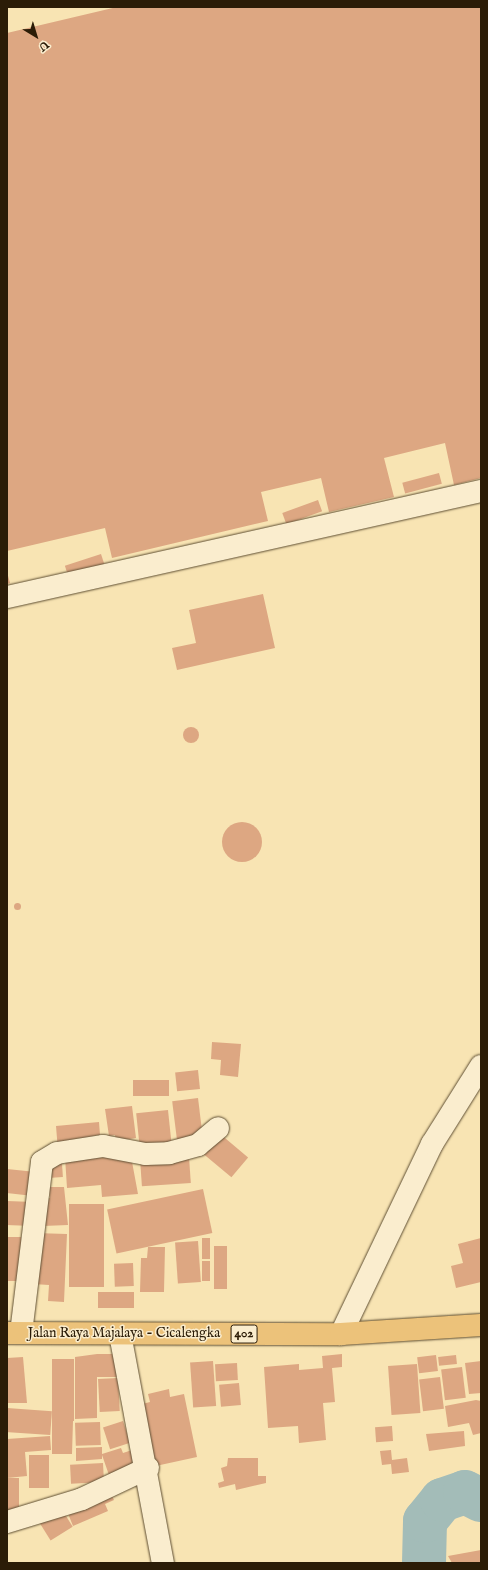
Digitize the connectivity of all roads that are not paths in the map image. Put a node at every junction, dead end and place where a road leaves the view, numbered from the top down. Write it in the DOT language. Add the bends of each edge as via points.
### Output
graph roads {
  1 [pos="481,491"];
  2 [pos="7,597"];
  3 [pos="481,1066"];
  4 [pos="218,1128"];
  5 [pos="481,1325"];
  6 [pos="14,1333"];
  7 [pos="120,1334"];
  8 [pos="341,1334"];
  9 [pos="148,1468"];
  10 [pos="7,1522"];
  11 [pos="163,1563"];
  1 -- 2 [label="street"];
  3 -- 8 [label="street" via="432,1144"];
  4 -- 6 [label="street" via="198,1145 169,1153 145,1154 103,1146 56,1153 42,1162"];
  5 -- 8 [label="main road, Jalan Raya Majalaya - Cicalengka / 402"];
  6 -- 7 [label="main road, Jalan Raya Majalaya - Cicalengka / 402"];
  7 -- 8 [label="main road, Jalan Raya Majalaya - Cicalengka / 402"];
  7 -- 9 [label="street"];
  9 -- 10 [label="street" via="82,1500"];
  9 -- 11 [label="street"];
}
